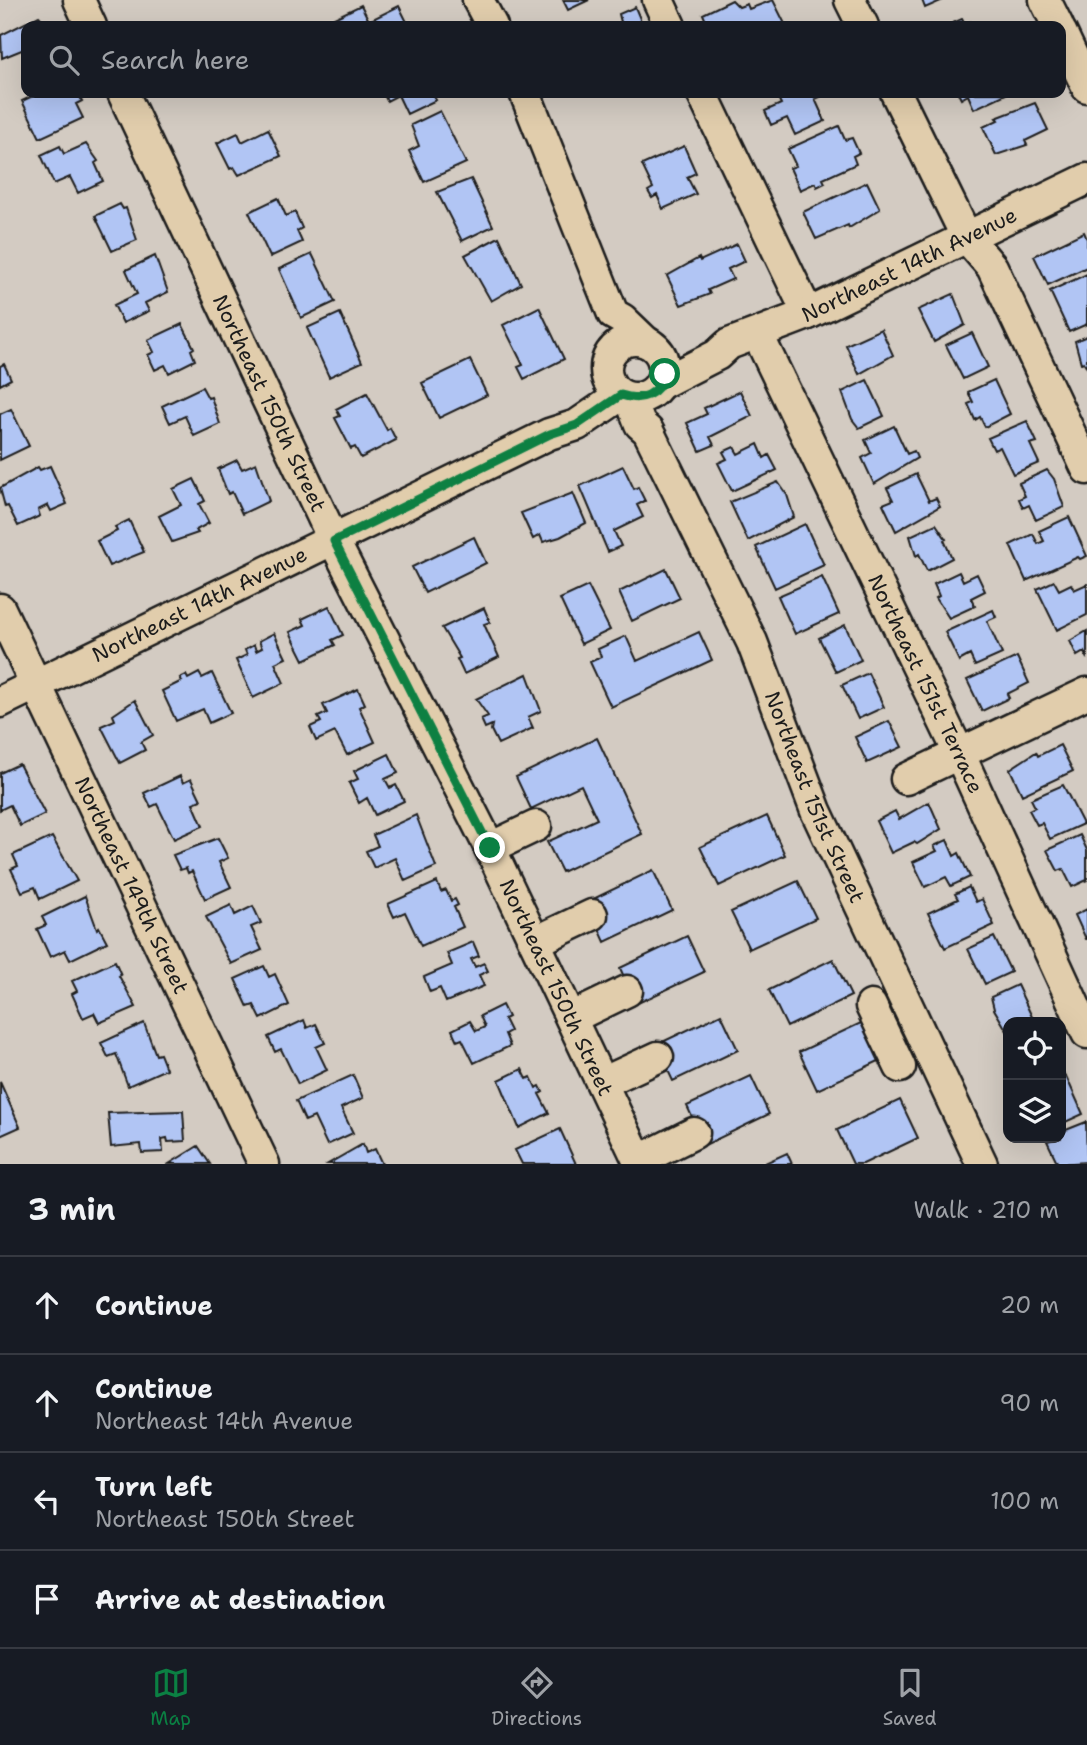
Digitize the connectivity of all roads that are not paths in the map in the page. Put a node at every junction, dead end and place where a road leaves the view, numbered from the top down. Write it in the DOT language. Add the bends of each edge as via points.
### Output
graph roads {
  1 [pos="79,0"];
  2 [pos="478,0"];
  3 [pos="658,0"];
  4 [pos="850,0"];
  5 [pos="1045,0"];
  6 [pos="89,21"];
  7 [pos="489,21"];
  8 [pos="668,21"];
  9 [pos="860,21"];
  10 [pos="1056,21"];
  11 [pos="1066,43"];
  12 [pos="1087,87"];
  13 [pos="125,98"];
  14 [pos="527,98"];
  15 [pos="704,98"];
  16 [pos="897,98"];
  17 [pos="1087,179"];
  18 [pos="967,238"];
  19 [pos="612,314"];
  20 [pos="808,314"];
  21 [pos="758,335"];
  22 [pos="648,343"];
  23 [pos="729,344"];
  24 [pos="631,382"];
  25 [pos="1087,469"];
  26 [pos="334,541"];
  27 [pos="0,609"];
  28 [pos="36,684"];
  29 [pos="1087,693"];
  30 [pos="0,702"];
  31 [pos="959,753"];
  32 [pos="906,779"];
  33 [pos="536,826"];
  34 [pos="490,848"];
  35 [pos="592,915"];
  36 [pos="535,942"];
  37 [pos="627,991"];
  38 [pos="871,1006"];
  39 [pos="571,1018"];
  40 [pos="917,1024"];
  41 [pos="1087,1033"];
  42 [pos="887,1039"];
  43 [pos="658,1057"];
  44 [pos="900,1067"];
  45 [pos="602,1083"];
  46 [pos="694,1133"];
  47 [pos="639,1162"];
  48 [pos="264,1164"];
  49 [pos="982,1164"];
  1 -- 6 [label="street"];
  2 -- 7 [label="street"];
  3 -- 8 [label="street"];
  4 -- 9 [label="street"];
  5 -- 10 [label="street"];
  11 -- 12 [label="street"];
  13 -- 26 [label="street, Northeast 150th Street"];
  14 -- 19 [label="street, Northeast 151st Street"];
  15 -- 20 [label="street"];
  16 -- 18 [label="street"];
  17 -- 18 [label="street, Northeast 14th Avenue"];
  18 -- 20 [label="street, Northeast 14th Avenue"];
  18 -- 25 [label="street" via="992,267"];
  19 -- 22 [label="street"];
  19 -- 24 [label="street, Northeast 151st Street" via="609,324"];
  20 -- 21 [label="street, Northeast 14th Avenue"];
  21 -- 23 [label="street, Northeast 14th Avenue"];
  21 -- 31 [label="street, Northeast 151st Terrace"];
  22 -- 23 [label="street, Northeast 14th Avenue"];
  22 -- 24 [label="street, Northeast 14th Avenue" via="627,341"];
  22 -- 24 [label="street" via="664,364"];
  23 -- 24 [label="street, Northeast 14th Avenue" via="718,355"];
  24 -- 26 [label="street, Northeast 14th Avenue" via="592,394 550,434"];
  24 -- 40 [label="street, Northeast 151st Street" via="650,406 648,431 752,642 816,811"];
  26 -- 28 [label="street, Northeast 14th Avenue"];
  26 -- 34 [label="street, Northeast 150th Street"];
  27 -- 28 [label="street, Northeast 149th Street"];
  28 -- 30 [label="street, Northeast 14th Avenue"];
  28 -- 48 [label="street, Northeast 149th Street"];
  29 -- 31 [label="street"];
  31 -- 32 [label="street"];
  31 -- 41 [label="street, Northeast 151st Terrace"];
  33 -- 34 [label="street"];
  34 -- 36 [label="street, Northeast 150th Street"];
  35 -- 36 [label="street"];
  36 -- 39 [label="street, Northeast 150th Street"];
  37 -- 39 [label="street"];
  38 -- 42 [label="street"];
  39 -- 45 [label="street, Northeast 150th Street"];
  40 -- 42 [label="street"];
  40 -- 49 [label="street, Northeast 151st Street"];
  42 -- 44 [label="street"];
  43 -- 45 [label="street"];
  45 -- 47 [label="street, Northeast 150th Street"];
  46 -- 47 [label="street"];
}
